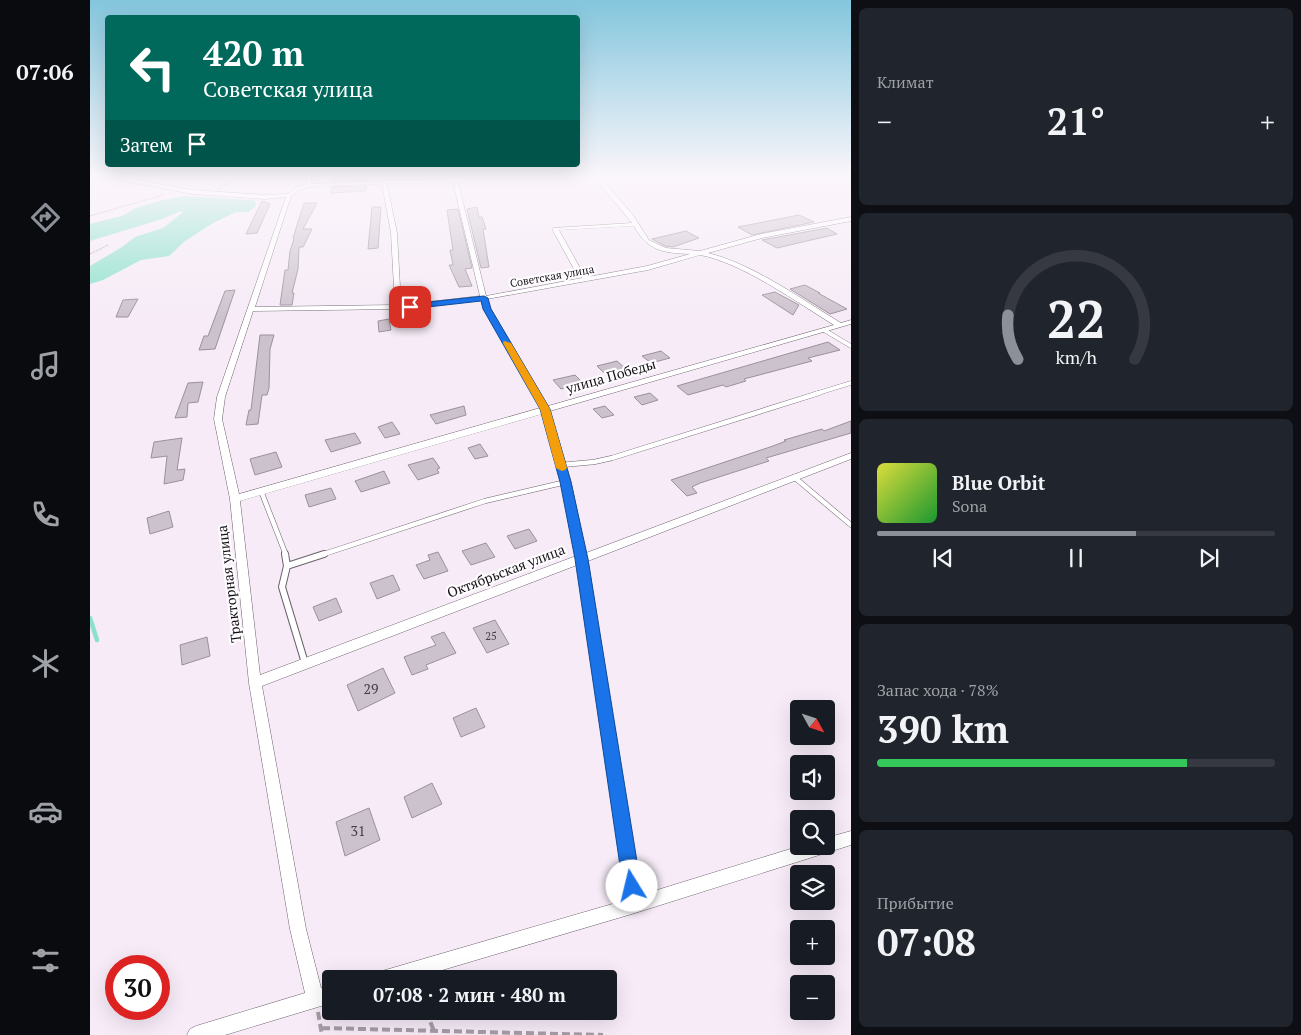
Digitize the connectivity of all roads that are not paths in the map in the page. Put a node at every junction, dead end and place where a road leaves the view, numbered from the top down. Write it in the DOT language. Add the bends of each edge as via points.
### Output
graph roads {
  1 [pos="279,223"];
  2 [pos="392,223"];
  3 [pos="465,223"];
  4 [pos="828,223"];
  5 [pos="636,224"];
  6 [pos="700,254"];
  7 [pos="587,280"];
  8 [pos="484,298"];
  9 [pos="398,307"];
  10 [pos="250,309"];
  11 [pos="851,322"];
  12 [pos="840,325"];
  13 [pos="824,330"];
  14 [pos="851,346"];
  15 [pos="851,383"];
  16 [pos="545,409"];
  17 [pos="851,456"];
  18 [pos="561,465"];
  19 [pos="794,477"];
  20 [pos="566,482"];
  21 [pos="261,491"];
  22 [pos="235,499"];
  23 [pos="851,525"];
  24 [pos="582,559"];
  25 [pos="287,566"];
  26 [pos="306,663"];
  27 [pos="255,682"];
  28 [pos="851,838"];
  29 [pos="835,843"];
  30 [pos="797,855"];
  31 [pos="635,905"];
  32 [pos="413,970"];
  33 [pos="322,993"];
  34 [pos="322,996"];
  35 [pos="196,1035"];
  1 -- 10 [label="street, Тракторная улица"];
  2 -- 9 [label="street"];
  3 -- 8 [label="street"];
  4 -- 6 [label="street, Советская улица" via="761,236"];
  5 -- 6 [label="street" via="645,239 654,245 666,250"];
  5 -- 7 [label="street" via="555,229 577,269"];
  6 -- 7 [label="street, Советская улица"];
  6 -- 12 [label="street" via="712,255 737,267"];
  7 -- 8 [label="street, Советская улица"];
  8 -- 9 [label="street, Советская улица"];
  8 -- 16 [label="street" via="487,309"];
  9 -- 10 [label="street, Советская улица"];
  10 -- 22 [label="street, Тракторная улица" via="218,419"];
  11 -- 12 [label="street, улица Победы"];
  12 -- 13 [label="street, улица Победы"];
  13 -- 14 [label="lane"];
  13 -- 16 [label="street, улица Победы"];
  15 -- 18 [label="lane" via="612,458"];
  16 -- 18 [label="street"];
  16 -- 21 [label="street, улица Победы"];
  17 -- 19 [label="street, Октябрьская улица"];
  18 -- 20 [label="street"];
  19 -- 23 [label="lane"];
  19 -- 24 [label="street, Октябрьская улица"];
  20 -- 24 [label="street"];
  20 -- 25 [label="lane" via="486,501"];
  21 -- 22 [label="street, улица Победы"];
  21 -- 25 [label="lane"];
  22 -- 27 [label="street, Тракторная улица"];
  24 -- 26 [label="street, Октябрьская улица"];
  24 -- 31 [label="street"];
  25 -- 26 [label="lane" via="282,587"];
  26 -- 27 [label="street, Октябрьская улица"];
  27 -- 33 [label="street, Тракторная улица" via="298,929"];
  28 -- 29 [label="street"];
  30 -- 31 [label="street"];
  31 -- 32 [label="street"];
  34 -- 35 [label="street"];
}
